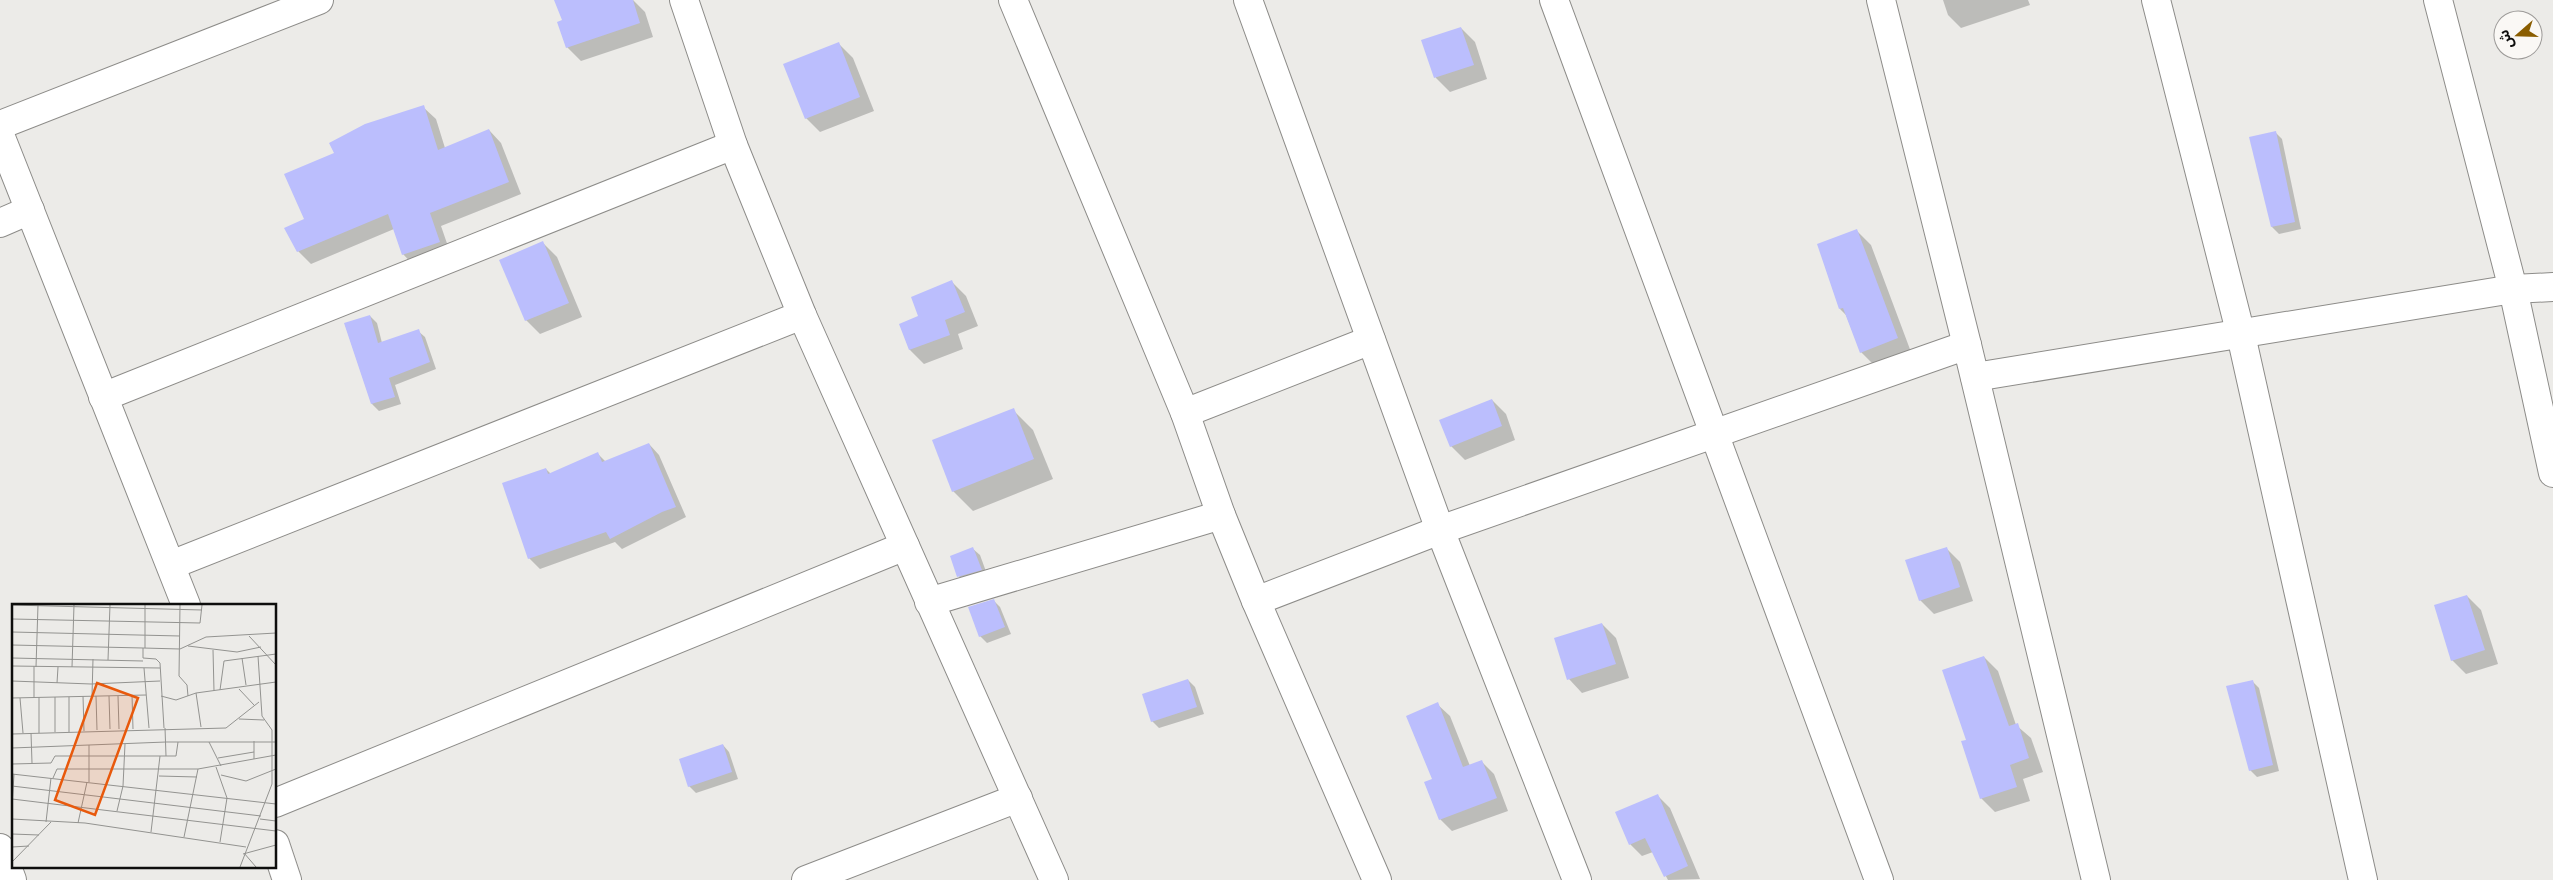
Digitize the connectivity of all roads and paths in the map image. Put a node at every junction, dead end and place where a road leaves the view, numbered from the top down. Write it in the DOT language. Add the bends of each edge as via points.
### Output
graph roads {
  1 [pos="319,0"];
  2 [pos="684,0"];
  3 [pos="1013,0"];
  4 [pos="1248,0"];
  5 [pos="1554,0"];
  6 [pos="1881,0"];
  7 [pos="2156,0"];
  8 [pos="2438,0"];
  9 [pos="0,125"];
  10 [pos="0,135"];
  11 [pos="733,145"];
  12 [pos="30,210"];
  13 [pos="0,223"];
  14 [pos="2553,287"];
  15 [pos="2513,289"];
  16 [pos="802,315"];
  17 [pos="2241,335"];
  18 [pos="1371,340"];
  19 [pos="1968,345"];
  20 [pos="1975,377"];
  21 [pos="103,397"];
  22 [pos="1185,413"];
  23 [pos="1714,433"];
  24 [pos="2553,473"];
  25 [pos="1221,515"];
  26 [pos="1440,530"];
  27 [pos="905,546"];
  28 [pos="171,565"];
  29 [pos="1256,601"];
  30 [pos="929,602"];
  31 [pos="186,604"];
  32 [pos="1018,798"];
  33 [pos="276,803"];
  34 [pos="276,847"];
  35 [pos="0,848"];
  36 [pos="12,880"];
  37 [pos="287,880"];
  38 [pos="806,880"];
  39 [pos="1054,880"];
  40 [pos="1377,880"];
  41 [pos="1577,880"];
  42 [pos="1879,880"];
  43 [pos="2096,880"];
  44 [pos="2363,880"];
  1 -- 9 [label="street"];
  2 -- 11 [label="street"];
  3 -- 22 [label="street"];
  4 -- 18 [label="street"];
  5 -- 23 [label="street"];
  6 -- 19 [label="street"];
  7 -- 17 [label="street"];
  8 -- 15 [label="street"];
  10 -- 12 [label="street"];
  11 -- 16 [label="street"];
  11 -- 21 [label="street"];
  12 -- 13 [label="street"];
  12 -- 21 [label="street"];
  14 -- 15 [label="street"];
  15 -- 17 [label="street"];
  15 -- 24 [label="street"];
  16 -- 27 [label="street"];
  16 -- 28 [label="street"];
  17 -- 20 [label="street"];
  17 -- 44 [label="street"];
  18 -- 22 [label="street"];
  18 -- 26 [label="street"];
  19 -- 20 [label="street"];
  19 -- 23 [label="street"];
  20 -- 43 [label="street"];
  21 -- 28 [label="street"];
  22 -- 25 [label="street"];
  23 -- 26 [label="street"];
  23 -- 42 [label="street"];
  25 -- 29 [label="street"];
  25 -- 30 [label="street"];
  26 -- 29 [label="street"];
  26 -- 41 [label="street"];
  27 -- 30 [label="street"];
  27 -- 33 [label="street"];
  28 -- 31 [label="street"];
  29 -- 40 [label="street"];
  30 -- 32 [label="street"];
  32 -- 38 [label="street"];
  32 -- 39 [label="street"];
  34 -- 37 [label="street"];
  35 -- 36 [label="street"];
}
